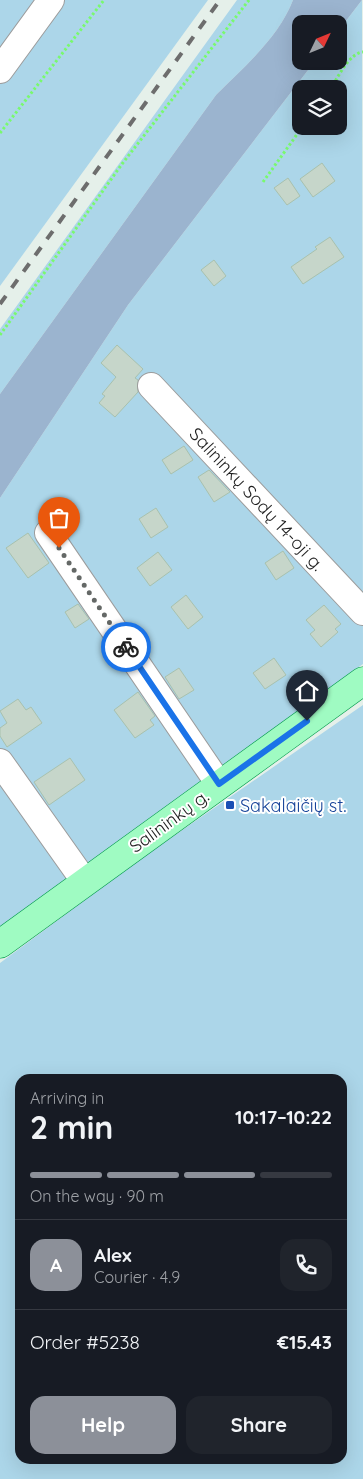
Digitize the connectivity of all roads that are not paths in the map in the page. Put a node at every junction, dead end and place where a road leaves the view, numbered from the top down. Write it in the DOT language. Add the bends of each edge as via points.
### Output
graph roads {
  1 [pos="51,0"];
  2 [pos="0,70"];
  3 [pos="151,386"];
  4 [pos="48,532"];
  5 [pos="363,612"];
  6 [pos="363,681"];
  7 [pos="0,762"];
  8 [pos="219,784"];
  9 [pos="85,882"];
  10 [pos="0,944"];
  1 -- 2 [label="street"];
  3 -- 5 [label="street, Salininkų Sodų 14-oji g."];
  4 -- 8 [label="street"];
  6 -- 8 [label="main road, Salininkų g."];
  7 -- 9 [label="street"];
  8 -- 9 [label="main road, Salininkų g."];
  9 -- 10 [label="main road, Salininkų g."];
}
